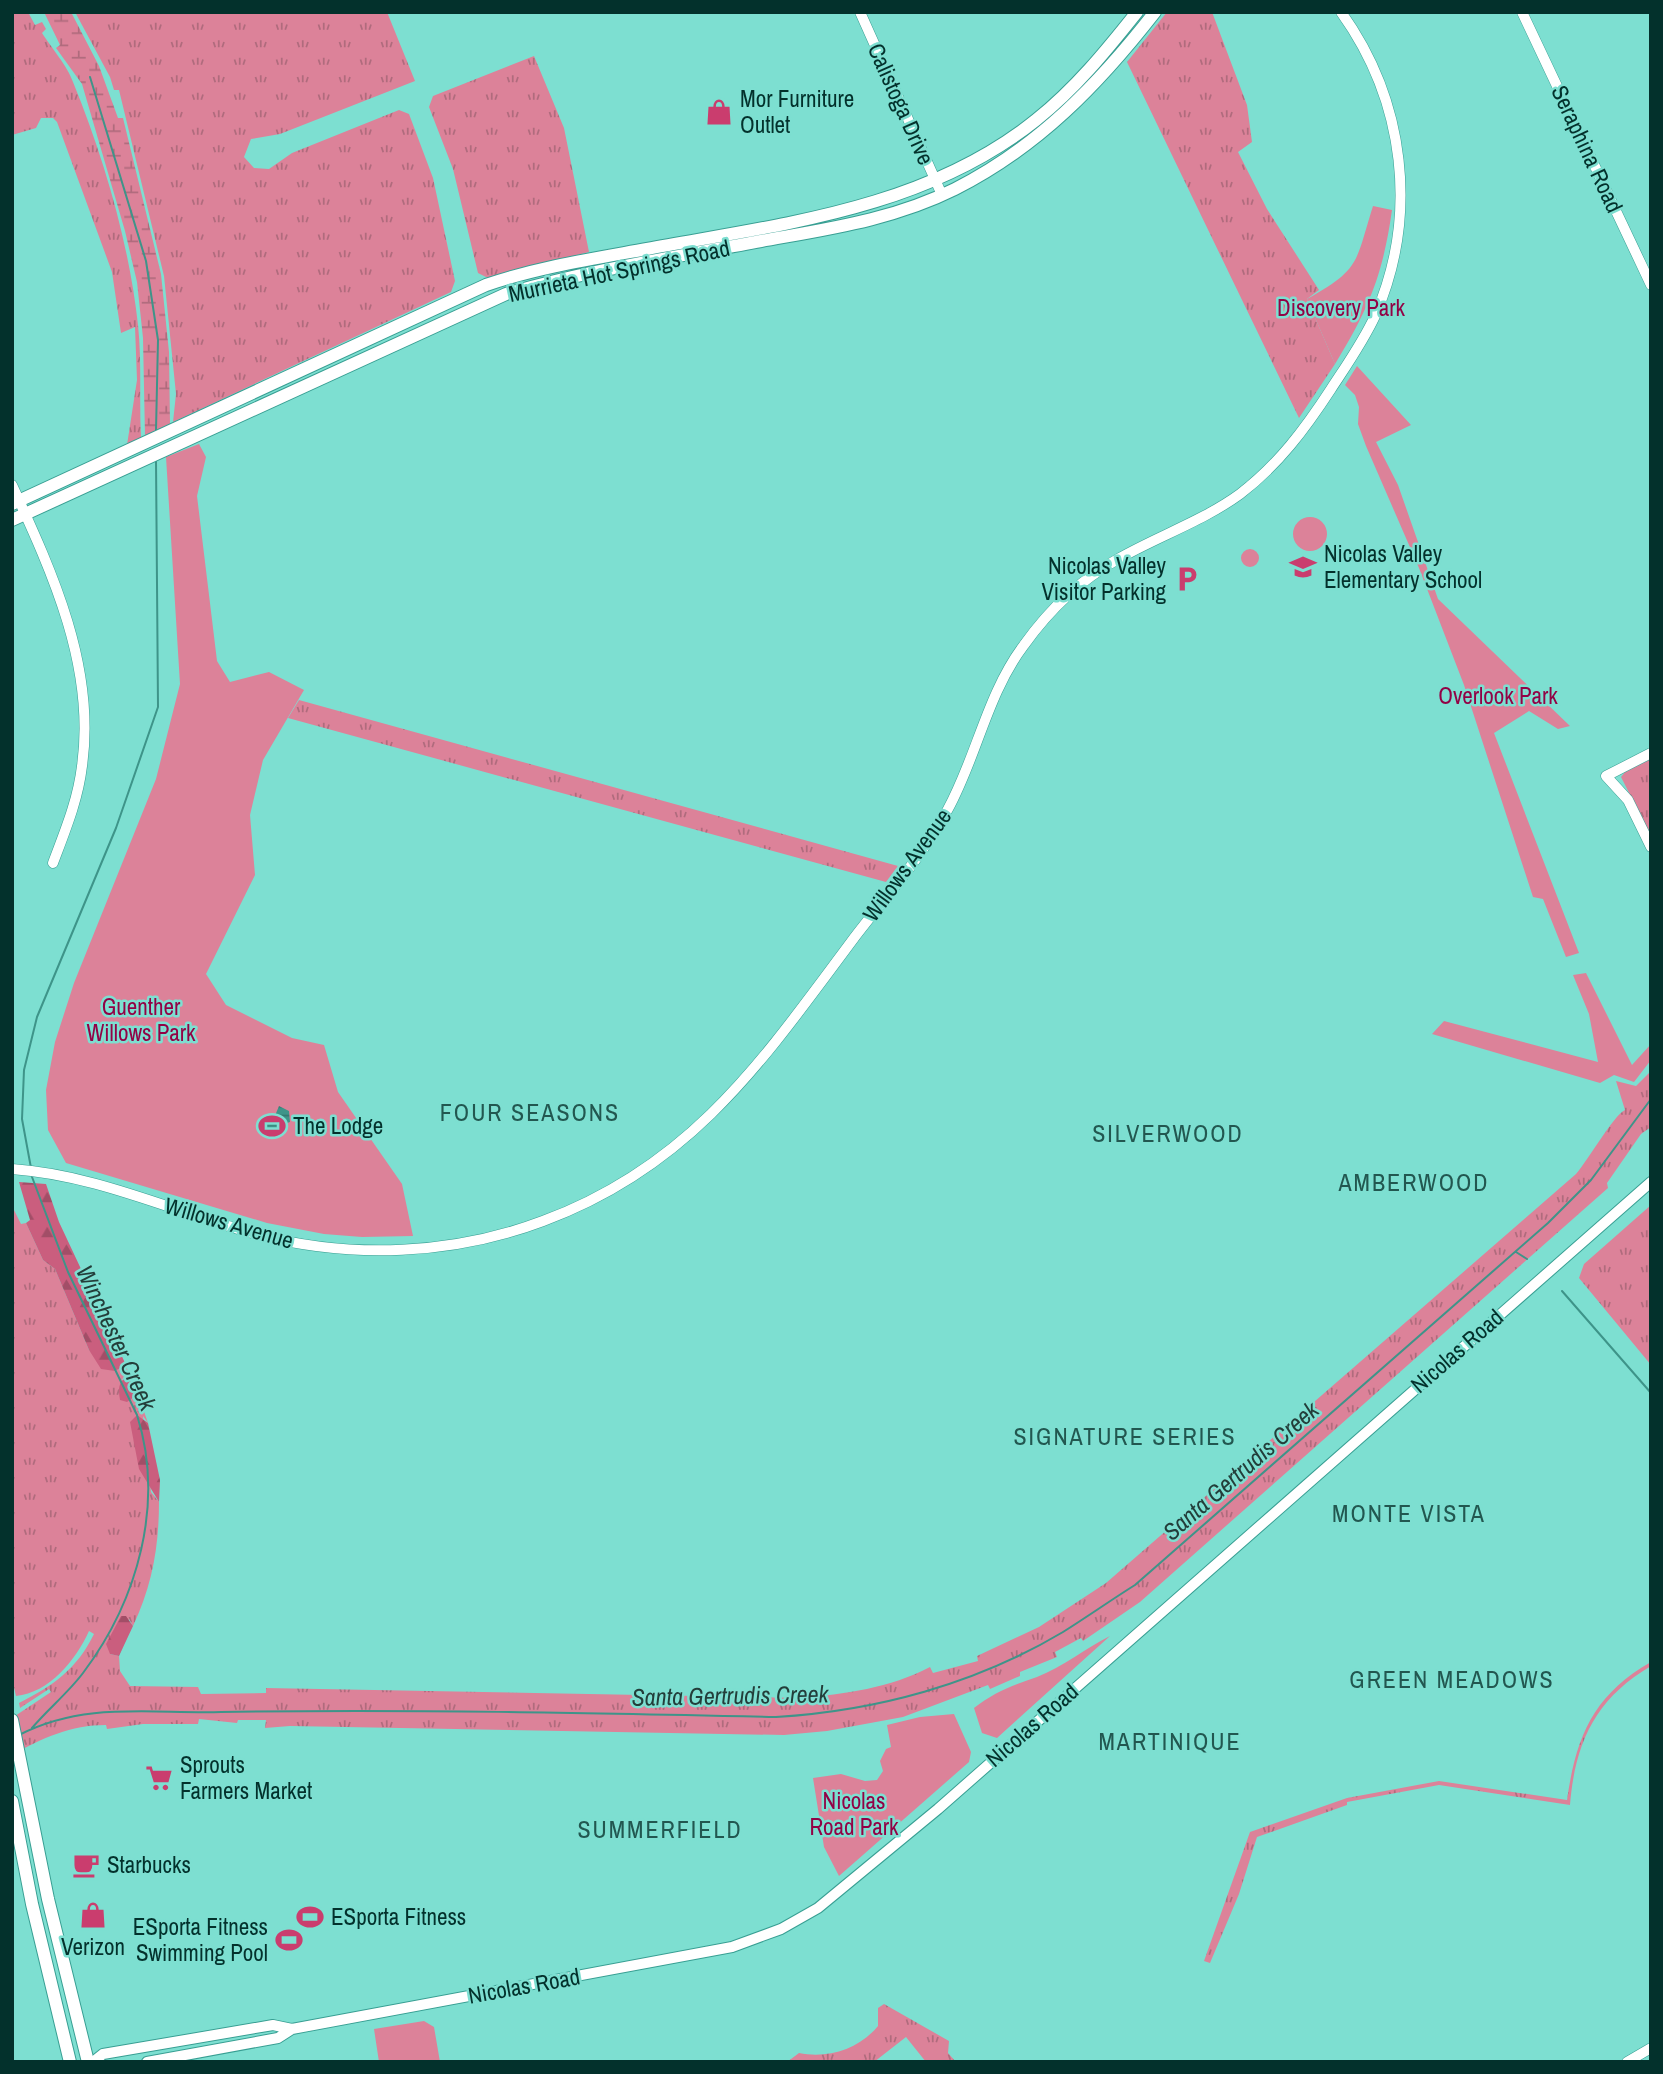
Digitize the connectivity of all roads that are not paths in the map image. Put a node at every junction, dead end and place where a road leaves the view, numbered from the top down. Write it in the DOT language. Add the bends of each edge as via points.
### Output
graph roads {
  1 [pos="860,12"];
  2 [pos="1137,12"];
  3 [pos="1156,12"];
  4 [pos="1342,12"];
  5 [pos="1522,12"];
  6 [pos="936,181"];
  7 [pos="942,195"];
  8 [pos="1651,285"];
  9 [pos="12,485"];
  10 [pos="16,502"];
  11 [pos="26,514"];
  12 [pos="12,520"];
  13 [pos="1651,753"];
  14 [pos="1651,847"];
  15 [pos="53,863"];
  16 [pos="12,1168"];
  17 [pos="1651,1182"];
  18 [pos="12,1720"];
  19 [pos="12,1801"];
  20 [pos="292,2029"];
  21 [pos="1651,2048"];
  22 [pos="70,2062"];
  23 [pos="91,2062"];
  24 [pos="147,2062"];
  25 [pos="1627,2062"];
  1 -- 6 [label="street, Calistoga Drive"];
  2 -- 6 [label="main road, Murrieta Hot Springs Road" via="1086,74 1037,120"];
  3 -- 7 [label="main road, Murrieta Hot Springs Road" via="1068,112 997,166"];
  4 -- 16 [label="street, Willows Avenue" via="1381,82 1399,158 1397,244 1373,320 1310,421 1265,473 1214,511 1106,566 1036,628 995,694 964,777 939,826 754,1070 689,1136 614,1189 544,1221 500,1235 420,1249 355,1249 285,1240 48,1171"];
  5 -- 8 [label="street, Seraphina Road"];
  6 -- 7 [label="street, Calistoga Drive"];
  6 -- 10 [label="main road, Murrieta Hot Springs Road" via="849,210 514,275"];
  7 -- 11 [label="main road, Murrieta Hot Springs Road" via="859,224 506,294"];
  9 -- 10 [label="street"];
  10 -- 11 [label="street"];
  11 -- 12 [label="main road, Murrieta Hot Springs Road"];
  11 -- 15 [label="street" via="62,603 85,720 78,791"];
  13 -- 14 [label="street" via="1606,776 1628,800"];
  17 -- 20 [label="main road, Nicolas Road" via="938,1809 818,1908 781,1929 704,1955"];
  18 -- 23 [label="main road" via="48,1899"];
  19 -- 22 [label="main road"];
  20 -- 23 [label="main road, Nicolas Road" via="273,2025 104,2054"];
  20 -- 24 [label="main road, Nicolas Road" via="278,2038"];
  21 -- 25 [label="street"];
}
